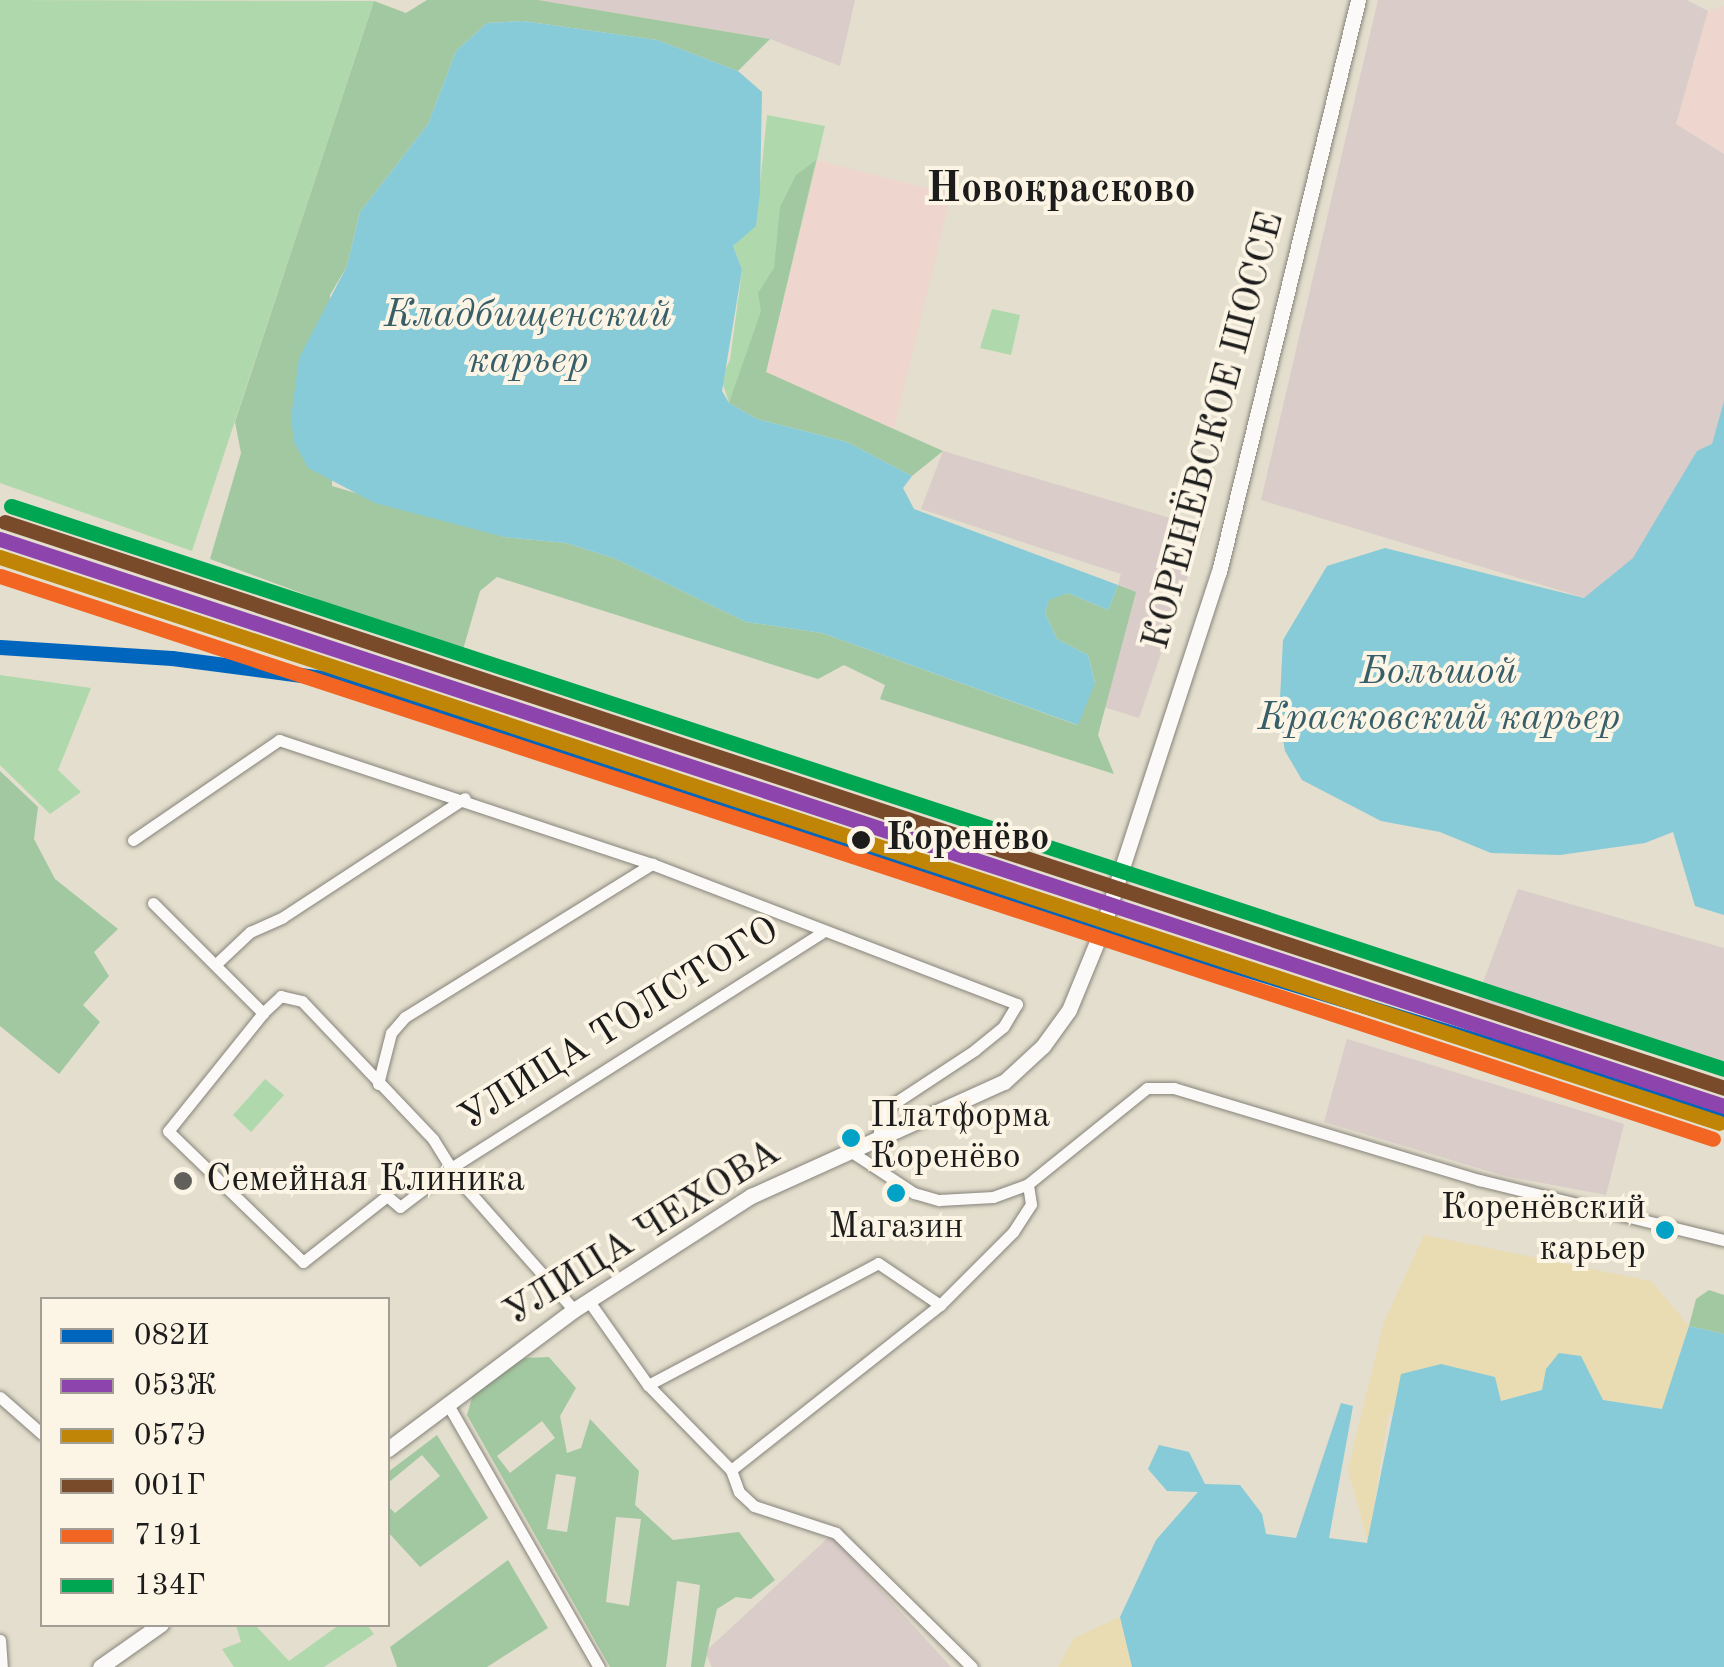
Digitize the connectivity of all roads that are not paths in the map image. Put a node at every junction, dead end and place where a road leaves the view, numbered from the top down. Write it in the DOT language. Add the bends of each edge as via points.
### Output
graph roads {
  1 [pos="1358,0"];
  2 [pos="465,798"];
  3 [pos="134,840"];
  4 [pos="652,864"];
  5 [pos="154,904"];
  6 [pos="1101,932"];
  7 [pos="821,933"];
  8 [pos="216,964"];
  9 [pos="263,1013"];
  10 [pos="378,1084"];
  11 [pos="878,1140"];
  12 [pos="850,1151"];
  13 [pos="452,1168"];
  14 [pos="1028,1184"];
  15 [pos="1724,1240"];
  16 [pos="581,1305"];
  17 [pos="940,1305"];
  18 [pos="648,1385"];
  19 [pos="0,1398"];
  20 [pos="448,1403"];
  21 [pos="40,1432"];
  22 [pos="390,1447"];
  23 [pos="732,1470"];
  24 [pos="157,1627"];
  25 [pos="0,1640"];
  26 [pos="2,1667"];
  27 [pos="100,1667"];
  28 [pos="599,1667"];
  29 [pos="972,1667"];
  1 -- 6 [label="main road, КОРЕНЁВСКОЕ ШОССЕ" via="1228,541"];
  2 -- 3 [label="street" via="280,740"];
  2 -- 4 [label="street"];
  2 -- 8 [label="street" via="250,932"];
  4 -- 7 [label="street"];
  4 -- 10 [label="street" via="405,1016 390,1033"];
  5 -- 8 [label="street"];
  6 -- 11 [label="main road, УЛИЦА ЧЕХОВА" via="1068,1010 1043,1046 1004,1082"];
  7 -- 11 [label="street" via="1017,1004 989,1038 881,1112"];
  7 -- 13 [label="street, УЛИЦА ТОЛСТОГО"];
  8 -- 9 [label="street"];
  9 -- 10 [label="street" via="281,996 302,1001"];
  9 -- 13 [label="street, УЛИЦА ТОЛСТОГО" via="168,1131 304,1262 387,1196 400,1207"];
  10 -- 13 [label="street"];
  11 -- 12 [label="main road, УЛИЦА ЧЕХОВА"];
  12 -- 14 [label="street" via="890,1183 939,1200 993,1197"];
  12 -- 16 [label="main road, УЛИЦА ЧЕХОВА" via="751,1196"];
  13 -- 16 [label="street"];
  14 -- 15 [label="street" via="1129,1098 1147,1088 1174,1088 1479,1180"];
  14 -- 17 [label="street" via="1031,1204 1013,1232"];
  16 -- 18 [label="street"];
  16 -- 20 [label="main road, УЛИЦА ЧЕХОВА"];
  17 -- 18 [label="street" via="878,1263"];
  17 -- 23 [label="street"];
  18 -- 23 [label="street"];
  19 -- 21 [label="street"];
  20 -- 22 [label="main road, УЛИЦА ЧЕХОВА"];
  20 -- 28 [label="street"];
  23 -- 29 [label="street" via="739,1492 754,1506 836,1533"];
  24 -- 27 [label="main road"];
  25 -- 26 [label="street"];
}
